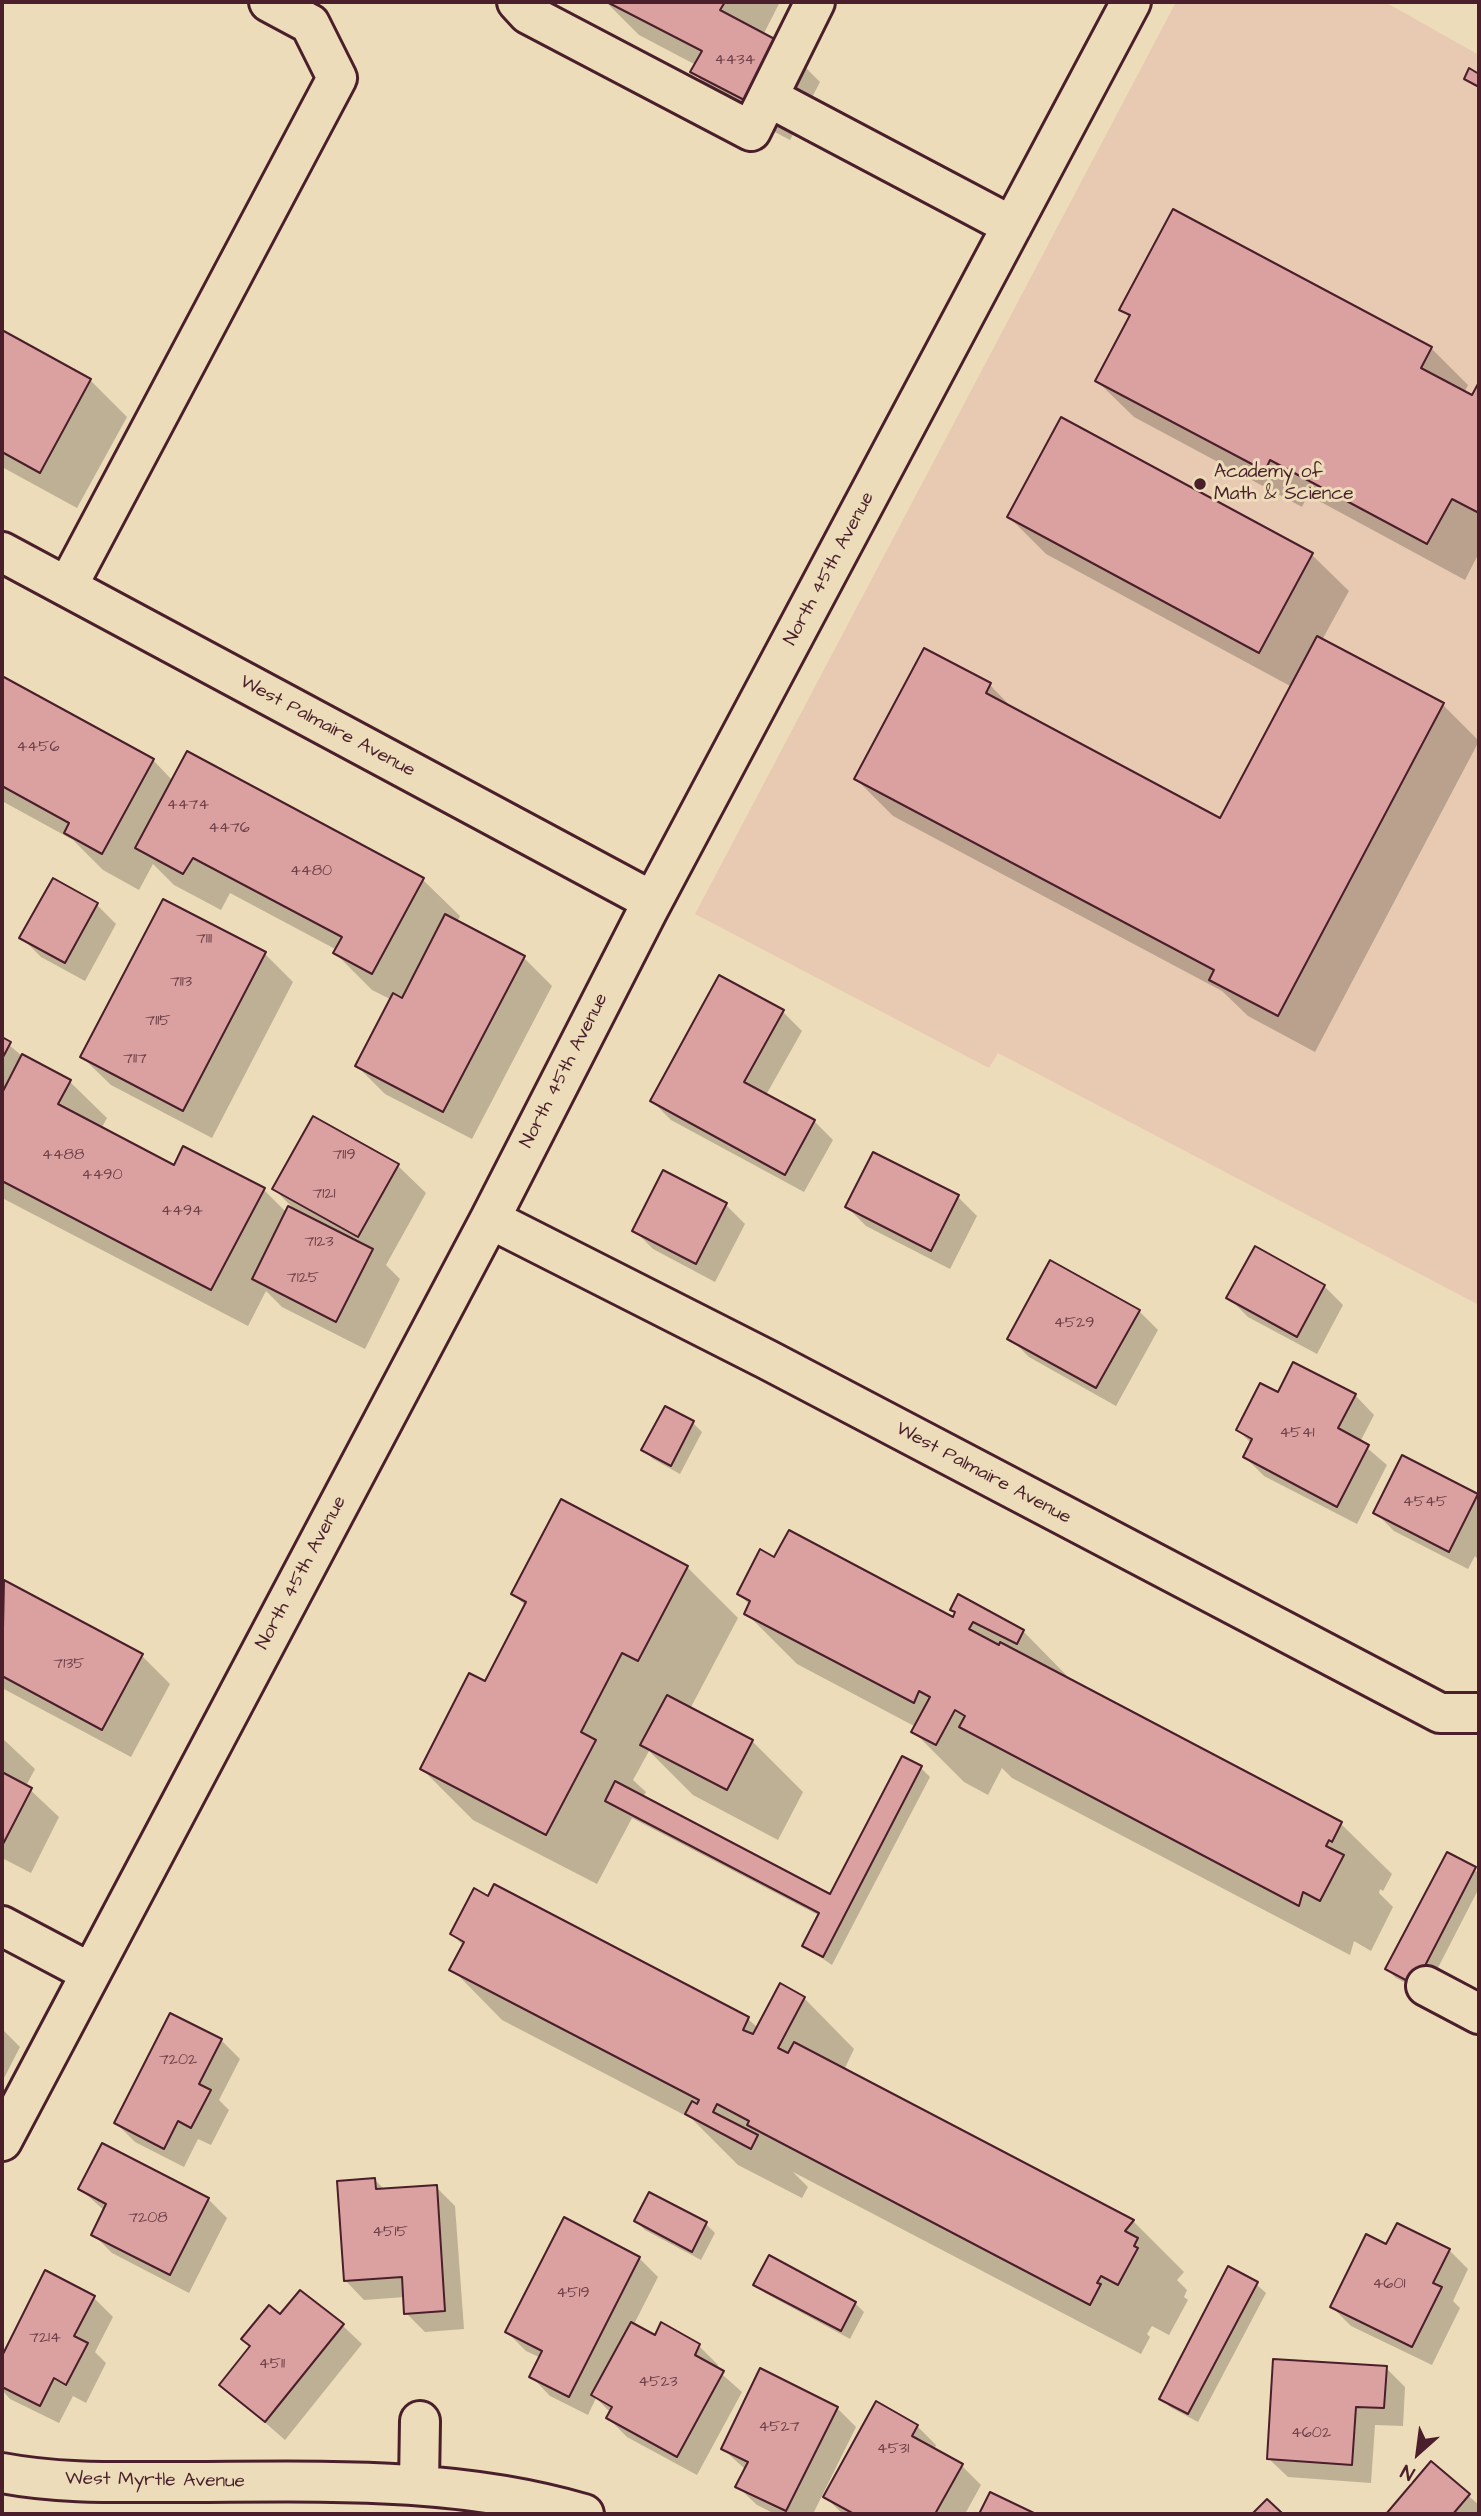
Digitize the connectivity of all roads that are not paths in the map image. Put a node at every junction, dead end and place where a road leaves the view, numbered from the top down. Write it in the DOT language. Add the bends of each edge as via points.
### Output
graph roads {
  1 [pos="269,2"];
  2 [pos="517,2"];
  3 [pos="815,2"];
  4 [pos="1131,2"];
  5 [pos="768,97"];
  6 [pos="1012,226"];
  7 [pos="2,552"];
  8 [pos="68,587"];
  9 [pos="652,901"];
  10 [pos="490,1219"];
  11 [pos="1479,1713"];
  12 [pos="2,1926"];
  13 [pos="90,1973"];
  14 [pos="1426,1986"];
  15 [pos="1479,2014"];
  16 [pos="2,2141"];
  17 [pos="420,2421"];
  18 [pos="2,2473"];
  19 [pos="419,2484"];
  20 [pos="308,2499"];
  21 [pos="584,2514"];
  1 -- 8 [label="street" via="310,24 337,78"];
  2 -- 5 [label="street" via="528,14 751,131"];
  3 -- 5 [label="street"];
  4 -- 6 [label="street, North 45th Avenue"];
  5 -- 6 [label="street"];
  6 -- 9 [label="street, North 45th Avenue"];
  7 -- 8 [label="street, West Palmaire Avenue"];
  8 -- 9 [label="street, West Palmaire Avenue"];
  9 -- 10 [label="street, North 45th Avenue"];
  10 -- 11 [label="street, West Palmaire Avenue" via="1440,1713"];
  10 -- 13 [label="street, North 45th Avenue"];
  12 -- 13 [label="street"];
  13 -- 16 [label="street, North 45th Avenue"];
  14 -- 15 [label="street"];
  17 -- 19 [label="street"];
  18 -- 20 [label="street, West Myrtle Avenue"];
  19 -- 20 [label="street, West Myrtle Avenue"];
  19 -- 21 [label="street, West Myrtle Avenue" via="509,2494"];
}
